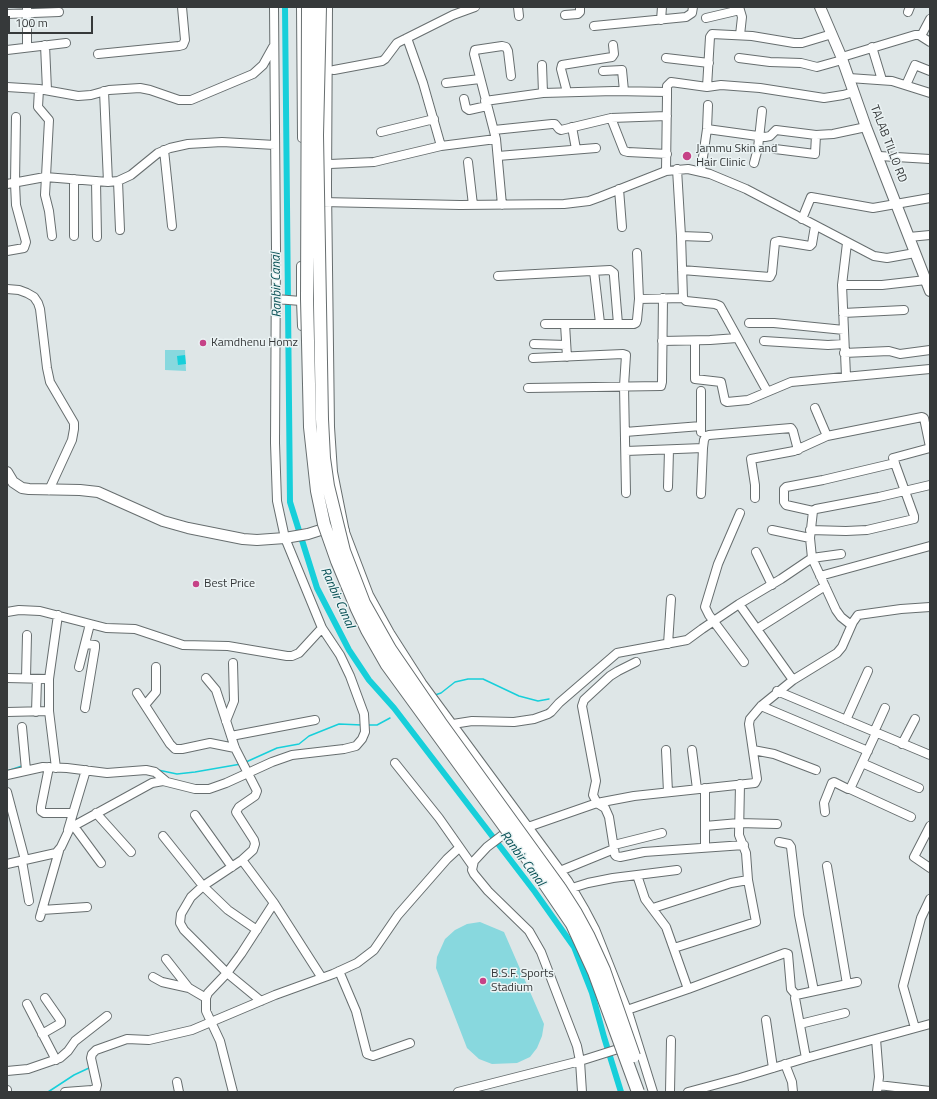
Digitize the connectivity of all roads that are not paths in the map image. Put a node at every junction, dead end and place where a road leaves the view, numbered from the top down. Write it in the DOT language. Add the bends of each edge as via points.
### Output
graph roads {
  1 [pos="182,7"];
  2 [pos="274,7"];
  3 [pos="300,7"];
  4 [pos="308,7"];
  5 [pos="320,7"];
  6 [pos="328,7"];
  7 [pos="475,7"];
  8 [pos="518,7"];
  9 [pos="580,7"];
  10 [pos="662,7"];
  11 [pos="693,7"];
  12 [pos="820,7"];
  13 [pos="740,9"];
  14 [pos="27,10"];
  15 [pos="59,12"];
  16 [pos="7,14"];
  17 [pos="565,15"];
  18 [pos="519,16"];
  19 [pos="706,18"];
  20 [pos="930,19"];
  21 [pos="661,20"];
  22 [pos="594,26"];
  23 [pos="832,34"];
  24 [pos="740,35"];
  25 [pos="920,36"];
  26 [pos="407,38"];
  27 [pos="930,42"];
  28 [pos="66,43"];
  29 [pos="45,45"];
  30 [pos="613,45"];
  31 [pos="27,47"];
  32 [pos="274,47"];
  33 [pos="872,47"];
  34 [pos="7,50"];
  35 [pos="98,54"];
  36 [pos="666,58"];
  37 [pos="739,58"];
  38 [pos="842,58"];
  39 [pos="709,63"];
  40 [pos="542,65"];
  41 [pos="334,70"];
  42 [pos="602,71"];
  43 [pos="930,71"];
  44 [pos="511,76"];
  45 [pos="849,78"];
  46 [pos="480,79"];
  47 [pos="882,80"];
  48 [pos="446,83"];
  49 [pos="906,85"];
  50 [pos="7,87"];
  51 [pos="707,87"];
  52 [pos="43,90"];
  53 [pos="104,91"];
  54 [pos="624,91"];
  55 [pos="567,92"];
  56 [pos="667,92"];
  57 [pos="854,92"];
  58 [pos="543,93"];
  59 [pos="930,93"];
  60 [pos="464,99"];
  61 [pos="486,104"];
  62 [pos="708,105"];
  63 [pos="762,111"];
  64 [pos="667,116"];
  65 [pos="16,117"];
  66 [pos="611,118"];
  67 [pos="434,119"];
  68 [pos="572,127"];
  69 [pos="866,127"];
  70 [pos="707,129"];
  71 [pos="494,130"];
  72 [pos="381,132"];
  73 [pos="816,135"];
  74 [pos="760,137"];
  75 [pos="496,139"];
  76 [pos="275,145"];
  77 [pos="441,146"];
  78 [pos="596,148"];
  79 [pos="576,149"];
  80 [pos="775,149"];
  81 [pos="164,150"];
  82 [pos="667,154"];
  83 [pos="498,156"];
  84 [pos="878,156"];
  85 [pos="930,159"];
  86 [pos="468,162"];
  87 [pos="754,163"];
  88 [pos="330,164"];
  89 [pos="677,169"];
  90 [pos="666,171"];
  91 [pos="701,171"];
  92 [pos="46,177"];
  93 [pos="74,179"];
  94 [pos="96,181"];
  95 [pos="118,181"];
  96 [pos="108,182"];
  97 [pos="11,184"];
  98 [pos="619,189"];
  99 [pos="930,198"];
  100 [pos="302,202"];
  101 [pos="327,202"];
  102 [pos="897,203"];
  103 [pos="473,205"];
  104 [pos="502,205"];
  105 [pos="802,219"];
  106 [pos="172,226"];
  107 [pos="622,226"];
  108 [pos="815,226"];
  109 [pos="120,230"];
  110 [pos="930,235"];
  111 [pos="52,236"];
  112 [pos="74,236"];
  113 [pos="681,236"];
  114 [pos="97,237"];
  115 [pos="708,237"];
  116 [pos="909,238"];
  117 [pos="847,243"];
  118 [pos="7,251"];
  119 [pos="637,253"];
  120 [pos="915,253"];
  121 [pos="682,270"];
  122 [pos="594,271"];
  123 [pos="498,276"];
  124 [pos="926,280"];
  125 [pos="842,285"];
  126 [pos="7,289"];
  127 [pos="930,291"];
  128 [pos="663,298"];
  129 [pos="683,298"];
  130 [pos="278,299"];
  131 [pos="639,299"];
  132 [pos="299,301"];
  133 [pos="904,310"];
  134 [pos="843,313"];
  135 [pos="749,323"];
  136 [pos="545,324"];
  137 [pos="566,324"];
  138 [pos="600,324"];
  139 [pos="618,324"];
  140 [pos="844,330"];
  141 [pos="737,338"];
  142 [pos="695,341"];
  143 [pos="764,341"];
  144 [pos="662,342"];
  145 [pos="534,344"];
  146 [pos="844,344"];
  147 [pos="566,345"];
  148 [pos="930,350"];
  149 [pos="844,353"];
  150 [pos="566,357"];
  151 [pos="533,358"];
  152 [pos="930,369"];
  153 [pos="846,376"];
  154 [pos="624,386"];
  155 [pos="528,388"];
  156 [pos="701,391"];
  157 [pos="767,391"];
  158 [pos="815,408"];
  159 [pos="701,426"];
  160 [pos="625,432"];
  161 [pos="827,436"];
  162 [pos="704,438"];
  163 [pos="703,448"];
  164 [pos="930,448"];
  165 [pos="669,450"];
  166 [pos="798,450"];
  167 [pos="626,452"];
  168 [pos="895,463"];
  169 [pos="7,472"];
  170 [pos="930,485"];
  171 [pos="668,487"];
  172 [pos="49,490"];
  173 [pos="905,491"];
  174 [pos="626,493"];
  175 [pos="701,494"];
  176 [pos="755,498"];
  177 [pos="813,511"];
  178 [pos="740,512"];
  179 [pos="321,530"];
  180 [pos="772,530"];
  181 [pos="345,532"];
  182 [pos="810,534"];
  183 [pos="288,537"];
  184 [pos="930,546"];
  185 [pos="756,552"];
  186 [pos="841,554"];
  187 [pos="812,558"];
  188 [pos="820,576"];
  189 [pos="772,585"];
  190 [pos="825,586"];
  191 [pos="672,599"];
  192 [pos="739,604"];
  193 [pos="930,607"];
  194 [pos="7,612"];
  195 [pos="58,615"];
  196 [pos="715,621"];
  197 [pos="847,622"];
  198 [pos="90,624"];
  199 [pos="322,628"];
  200 [pos="757,629"];
  201 [pos="27,635"];
  202 [pos="85,644"];
  203 [pos="668,644"];
  204 [pos="636,662"];
  205 [pos="744,662"];
  206 [pos="233,663"];
  207 [pos="79,667"];
  208 [pos="156,667"];
  209 [pos="868,671"];
  210 [pos="790,676"];
  211 [pos="7,678"];
  212 [pos="26,678"];
  213 [pos="206,678"];
  214 [pos="37,679"];
  215 [pos="50,679"];
  216 [pos="777,691"];
  217 [pos="137,693"];
  218 [pos="145,705"];
  219 [pos="761,706"];
  220 [pos="85,708"];
  221 [pos="885,708"];
  222 [pos="49,711"];
  223 [pos="7,712"];
  224 [pos="36,712"];
  225 [pos="915,719"];
  226 [pos="315,720"];
  227 [pos="846,720"];
  228 [pos="226,721"];
  229 [pos="453,724"];
  230 [pos="22,727"];
  231 [pos="875,732"];
  232 [pos="231,736"];
  233 [pos="902,744"];
  234 [pos="236,748"];
  235 [pos="666,750"];
  236 [pos="692,750"];
  237 [pos="753,750"];
  238 [pos="868,751"];
  239 [pos="930,756"];
  240 [pos="395,763"];
  241 [pos="862,763"];
  242 [pos="54,766"];
  243 [pos="25,767"];
  244 [pos="86,770"];
  245 [pos="816,770"];
  246 [pos="248,771"];
  247 [pos="7,775"];
  248 [pos="167,782"];
  249 [pos="740,784"];
  250 [pos="919,788"];
  251 [pos="701,789"];
  252 [pos="850,789"];
  253 [pos="7,792"];
  254 [pos="668,792"];
  255 [pos="597,803"];
  256 [pos="825,812"];
  257 [pos="73,813"];
  258 [pos="96,813"];
  259 [pos="195,815"];
  260 [pos="911,817"];
  261 [pos="740,823"];
  262 [pos="777,824"];
  263 [pos="705,826"];
  264 [pos="930,826"];
  265 [pos="528,827"];
  266 [pos="70,828"];
  267 [pos="662,833"];
  268 [pos="163,836"];
  269 [pos="503,838"];
  270 [pos="779,842"];
  271 [pos="744,845"];
  272 [pos="614,847"];
  273 [pos="705,847"];
  274 [pos="459,848"];
  275 [pos="59,851"];
  276 [pos="131,852"];
  277 [pos="24,860"];
  278 [pos="242,860"];
  279 [pos="101,863"];
  280 [pos="7,864"];
  281 [pos="472,865"];
  282 [pos="827,866"];
  283 [pos="232,867"];
  284 [pos="930,868"];
  285 [pos="677,870"];
  286 [pos="560,871"];
  287 [pos="637,876"];
  288 [pos="748,880"];
  289 [pos="203,886"];
  290 [pos="572,888"];
  291 [pos="930,899"];
  292 [pos="29,901"];
  293 [pos="274,903"];
  294 [pos="87,907"];
  295 [pos="653,908"];
  296 [pos="257,930"];
  297 [pos="674,948"];
  298 [pos="166,958"];
  299 [pos="339,971"];
  300 [pos="227,973"];
  301 [pos="153,977"];
  302 [pos="322,978"];
  303 [pos="857,982"];
  304 [pos="847,984"];
  305 [pos="189,988"];
  306 [pos="688,989"];
  307 [pos="814,991"];
  308 [pos="796,995"];
  309 [pos="45,998"];
  310 [pos="206,998"];
  311 [pos="261,1001"];
  312 [pos="27,1004"];
  313 [pos="627,1010"];
  314 [pos="845,1013"];
  315 [pos="107,1016"];
  316 [pos="766,1020"];
  317 [pos="212,1022"];
  318 [pos="800,1024"];
  319 [pos="930,1024"];
  320 [pos="914,1028"];
  321 [pos="42,1034"];
  322 [pos="876,1039"];
  323 [pos="671,1040"];
  324 [pos="410,1043"];
  325 [pos="616,1049"];
  326 [pos="806,1058"];
  327 [pos="56,1060"];
  328 [pos="580,1061"];
  329 [pos="785,1064"];
  330 [pos="773,1068"];
  331 [pos="7,1071"];
  332 [pos="177,1082"];
  333 [pos="878,1089"];
  334 [pos="470,1090"];
  335 [pos="930,1091"];
  336 [pos="65,1092"];
  337 [pos="179,1092"];
  338 [pos="232,1092"];
  339 [pos="458,1092"];
  340 [pos="582,1092"];
  341 [pos="633,1092"];
  342 [pos="638,1092"];
  343 [pos="646,1092"];
  344 [pos="653,1092"];
  345 [pos="670,1092"];
  346 [pos="688,1092"];
  347 [pos="793,1092"];
  1 -- 35 [label="street" via="185,40 183,45"];
  2 -- 32 [label="street"];
  3 -- 100 [label="street"];
  4 -- 342 [label="highway, bridge" via="307,298 310,427 315,477 324,524 357,609 387,665 572,924 594,972"];
  5 -- 343 [label="highway, bridge" via="317,135 322,419 328,486 344,551 364,603 390,649 556,882 588,935 611,989"];
  6 -- 101 [label="street"];
  7 -- 26 [label="street" via="452,15"];
  8 -- 18 [label="street"];
  9 -- 17 [label="street" via="578,14"];
  10 -- 21 [label="street"];
  11 -- 21 [label="street" via="692,13 688,16"];
  12 -- 23 [label="main road, TALAB TILLO RD"];
  13 -- 19 [label="street"];
  13 -- 24 [label="street"];
  14 -- 15 [label="street"];
  14 -- 16 [label="street"];
  14 -- 31 [label="street"];
  20 -- 25 [label="street"];
  21 -- 22 [label="street"];
  23 -- 24 [label="street" via="794,43"];
  23 -- 38 [label="main road, TALAB TILLO RD"];
  24 -- 39 [label="street" via="712,34"];
  25 -- 27 [label="street"];
  25 -- 33 [label="street" via="915,35"];
  26 -- 41 [label="street" via="397,43 382,61"];
  26 -- 67 [label="street"];
  28 -- 29 [label="street"];
  29 -- 31 [label="street"];
  29 -- 52 [label="street"];
  30 -- 55 [label="street" via="612,57 562,65"];
  31 -- 34 [label="street"];
  32 -- 53 [label="street" via="263,65 253,74 191,100 179,100 140,88"];
  32 -- 76 [label="street"];
  33 -- 38 [label="street"];
  33 -- 47 [label="street"];
  36 -- 39 [label="street"];
  37 -- 38 [label="street" via="801,63 817,67"];
  38 -- 45 [label="main road, TALAB TILLO RD"];
  39 -- 51 [label="street"];
  40 -- 58 [label="street"];
  42 -- 54 [label="street" via="622,70"];
  43 -- 49 [label="street" via="915,65"];
  44 -- 46 [label="street" via="508,51 502,46 475,50"];
  45 -- 47 [label="street"];
  45 -- 57 [label="main road, TALAB TILLO RD"];
  46 -- 48 [label="street"];
  46 -- 61 [label="street"];
  47 -- 49 [label="street"];
  49 -- 59 [label="street"];
  50 -- 52 [label="street"];
  51 -- 56 [label="street" via="671,82 667,86"];
  51 -- 57 [label="street" via="721,85 760,88 828,98"];
  52 -- 53 [label="street" via="78,96"];
  52 -- 92 [label="street" via="38,107 49,120"];
  53 -- 96 [label="street"];
  54 -- 55 [label="street"];
  54 -- 56 [label="street"];
  55 -- 58 [label="street"];
  56 -- 64 [label="street"];
  57 -- 69 [label="main road, TALAB TILLO RD"];
  58 -- 61 [label="street"];
  60 -- 61 [label="street" via="469,110"];
  61 -- 71 [label="street"];
  62 -- 70 [label="street"];
  63 -- 74 [label="street"];
  64 -- 66 [label="street"];
  64 -- 82 [label="street"];
  65 -- 97 [label="street"];
  66 -- 68 [label="street"];
  66 -- 82 [label="street" via="624,151"];
  67 -- 72 [label="street"];
  67 -- 77 [label="street"];
  68 -- 71 [label="street" via="560,130 552,124"];
  68 -- 79 [label="street"];
  69 -- 73 [label="street"];
  69 -- 84 [label="main road, TALAB TILLO RD"];
  70 -- 74 [label="street"];
  70 -- 91 [label="street"];
  71 -- 75 [label="street"];
  73 -- 74 [label="street" via="776,130 768,137"];
  73 -- 80 [label="street" via="815,154"];
  74 -- 87 [label="street"];
  75 -- 77 [label="street"];
  75 -- 83 [label="street"];
  76 -- 81 [label="street" via="188,144"];
  76 -- 130 [label="street"];
  77 -- 88 [label="street" via="374,162"];
  78 -- 79 [label="street"];
  79 -- 83 [label="street"];
  81 -- 95 [label="street" via="131,175"];
  81 -- 106 [label="street"];
  82 -- 90 [label="street"];
  83 -- 104 [label="street"];
  84 -- 85 [label="street"];
  84 -- 102 [label="main road, TALAB TILLO RD"];
  86 -- 103 [label="street"];
  89 -- 90 [label="street"];
  89 -- 91 [label="street"];
  89 -- 113 [label="street"];
  90 -- 98 [label="street"];
  91 -- 105 [label="street" via="746,189"];
  92 -- 93 [label="street"];
  92 -- 97 [label="street"];
  92 -- 111 [label="street" via="45,195"];
  93 -- 94 [label="street"];
  93 -- 112 [label="street"];
  94 -- 96 [label="street"];
  94 -- 114 [label="street"];
  95 -- 96 [label="street"];
  95 -- 109 [label="street"];
  97 -- 118 [label="street" via="26,242 24,248"];
  98 -- 104 [label="street" via="588,201 575,203"];
  98 -- 107 [label="street"];
  99 -- 102 [label="street"];
  100 -- 101 [label="street"];
  100 -- 132 [label="street"];
  101 -- 103 [label="street"];
  101 -- 181 [label="street" via="330,427 333,472"];
  102 -- 105 [label="street" via="873,208 811,197"];
  102 -- 116 [label="main road, TALAB TILLO RD"];
  103 -- 104 [label="street"];
  105 -- 108 [label="street"];
  108 -- 117 [label="street"];
  108 -- 121 [label="street" via="810,246 775,242 770,277"];
  110 -- 116 [label="street"];
  113 -- 115 [label="street"];
  113 -- 121 [label="street"];
  116 -- 120 [label="main road, TALAB TILLO RD"];
  117 -- 120 [label="street" via="874,256 894,257"];
  117 -- 125 [label="street"];
  119 -- 131 [label="street"];
  120 -- 124 [label="main road, TALAB TILLO RD"];
  121 -- 129 [label="street"];
  122 -- 123 [label="street"];
  122 -- 138 [label="street"];
  122 -- 139 [label="street" via="610,270 614,273"];
  124 -- 125 [label="street" via="882,285"];
  124 -- 127 [label="main road, TALAB TILLO RD"];
  125 -- 134 [label="street"];
  126 -- 172 [label="street" via="27,293 38,303 50,382 74,424 72,440"];
  128 -- 129 [label="street"];
  128 -- 131 [label="street"];
  128 -- 144 [label="street"];
  129 -- 141 [label="street" via="686,301 718,304"];
  130 -- 132 [label="street"];
  130 -- 183 [label="street" via="275,472 277,501"];
  131 -- 139 [label="street" via="636,323"];
  132 -- 179 [label="street" via="304,419 312,489"];
  133 -- 134 [label="street"];
  134 -- 140 [label="street"];
  135 -- 140 [label="street"];
  136 -- 137 [label="street"];
  137 -- 138 [label="street"];
  137 -- 147 [label="street"];
  138 -- 139 [label="street"];
  140 -- 146 [label="street"];
  141 -- 142 [label="street"];
  141 -- 157 [label="street"];
  142 -- 144 [label="street"];
  142 -- 157 [label="street" via="696,379 721,382 726,402 744,401"];
  143 -- 146 [label="street"];
  144 -- 154 [label="street" via="662,384"];
  145 -- 147 [label="street"];
  146 -- 149 [label="street"];
  147 -- 150 [label="street"];
  148 -- 149 [label="street" via="900,354 889,351"];
  149 -- 153 [label="street"];
  150 -- 151 [label="street"];
  150 -- 154 [label="street" via="625,354"];
  152 -- 153 [label="street"];
  153 -- 157 [label="street" via="791,382"];
  154 -- 155 [label="street"];
  154 -- 160 [label="street"];
  156 -- 159 [label="street"];
  158 -- 161 [label="street"];
  159 -- 160 [label="street"];
  159 -- 162 [label="street"];
  160 -- 167 [label="street"];
  161 -- 164 [label="street" via="922,417"];
  161 -- 166 [label="street"];
  162 -- 163 [label="street"];
  162 -- 166 [label="street" via="709,435 791,428"];
  163 -- 165 [label="street"];
  163 -- 175 [label="street"];
  164 -- 168 [label="street" via="895,457"];
  165 -- 167 [label="street"];
  165 -- 171 [label="street"];
  166 -- 176 [label="street" via="751,459"];
  167 -- 174 [label="street"];
  168 -- 173 [label="street"];
  168 -- 177 [label="street" via="785,488 783,492 786,505"];
  169 -- 172 [label="main road" via="13,482 22,488"];
  170 -- 173 [label="street"];
  172 -- 183 [label="main road" via="98,492 153,517 188,528 244,539"];
  173 -- 177 [label="street"];
  173 -- 182 [label="street" via="914,516 912,520 867,530"];
  177 -- 182 [label="street"];
  178 -- 196 [label="street" via="718,564 706,602 706,610"];
  179 -- 181 [label="main road" via="338,526"];
  179 -- 183 [label="main road"];
  179 -- 269 [label="street" via="350,604 379,658"];
  180 -- 182 [label="street"];
  181 -- 229 [label="street" via="369,595 390,633 422,683"];
  182 -- 187 [label="street"];
  183 -- 199 [label="street"];
  184 -- 188 [label="street"];
  185 -- 189 [label="street"];
  186 -- 187 [label="street"];
  187 -- 188 [label="street"];
  187 -- 189 [label="street"];
  188 -- 190 [label="street"];
  189 -- 192 [label="street"];
  190 -- 197 [label="street" via="840,615"];
  190 -- 200 [label="street"];
  191 -- 203 [label="street"];
  192 -- 196 [label="street"];
  192 -- 200 [label="street"];
  193 -- 197 [label="street" via="900,608 864,614"];
  194 -- 195 [label="street" via="29,610"];
  195 -- 198 [label="street"];
  195 -- 215 [label="street"];
  196 -- 203 [label="street" via="687,640"];
  196 -- 205 [label="street"];
  197 -- 210 [label="street" via="842,647 837,653"];
  198 -- 199 [label="street" via="106,628 135,629 184,645 228,646 287,656 299,652"];
  198 -- 202 [label="street"];
  199 -- 246 [label="street" via="347,669 364,714 365,732 359,743 350,748 292,755"];
  200 -- 210 [label="street"];
  201 -- 212 [label="street"];
  202 -- 207 [label="street"];
  202 -- 220 [label="street" via="95,645 96,648"];
  203 -- 229 [label="street" via="614,655 548,714 514,722 472,721"];
  204 -- 255 [label="street" via="610,676 582,703 596,781 593,795"];
  206 -- 228 [label="street" via="234,701"];
  208 -- 218 [label="street" via="156,692"];
  209 -- 227 [label="street"];
  210 -- 216 [label="street"];
  211 -- 212 [label="street"];
  212 -- 214 [label="street"];
  213 -- 228 [label="street" via="216,690"];
  214 -- 215 [label="street"];
  214 -- 224 [label="street"];
  215 -- 222 [label="street"];
  216 -- 219 [label="street"];
  216 -- 227 [label="street"];
  217 -- 218 [label="street"];
  218 -- 234 [label="street" via="175,749 210,743"];
  219 -- 237 [label="street" via="749,722"];
  219 -- 238 [label="street"];
  221 -- 231 [label="street"];
  222 -- 224 [label="street"];
  222 -- 242 [label="street"];
  223 -- 224 [label="street"];
  225 -- 233 [label="street"];
  226 -- 232 [label="street"];
  227 -- 231 [label="street"];
  228 -- 232 [label="street"];
  229 -- 265 [label="street"];
  230 -- 243 [label="street"];
  231 -- 233 [label="street"];
  231 -- 238 [label="street"];
  232 -- 234 [label="street"];
  233 -- 239 [label="street"];
  234 -- 246 [label="street"];
  235 -- 254 [label="street"];
  236 -- 251 [label="street"];
  237 -- 245 [label="street" via="774,754"];
  237 -- 249 [label="street" via="757,781"];
  238 -- 241 [label="street"];
  240 -- 274 [label="street" via="439,818"];
  241 -- 250 [label="street"];
  241 -- 252 [label="street"];
  242 -- 243 [label="street"];
  242 -- 244 [label="street"];
  242 -- 257 [label="street" via="41,811"];
  243 -- 247 [label="street"];
  244 -- 248 [label="street" via="114,773 151,771 159,774"];
  244 -- 257 [label="street"];
  246 -- 248 [label="street" via="209,789 196,789"];
  246 -- 278 [label="street" via="257,793 236,812 255,844 253,850"];
  248 -- 258 [label="street" via="145,786"];
  249 -- 251 [label="street"];
  249 -- 261 [label="street"];
  251 -- 254 [label="street"];
  251 -- 263 [label="street"];
  252 -- 256 [label="street" via="833,782 824,802"];
  252 -- 260 [label="street"];
  253 -- 277 [label="street"];
  254 -- 255 [label="street"];
  255 -- 265 [label="street"];
  255 -- 272 [label="street" via="604,808 609,817"];
  257 -- 266 [label="street"];
  258 -- 266 [label="street"];
  258 -- 276 [label="street"];
  259 -- 283 [label="street"];
  261 -- 262 [label="street"];
  261 -- 263 [label="street"];
  261 -- 271 [label="street" via="740,837"];
  263 -- 273 [label="street"];
  264 -- 284 [label="street" via="914,857"];
  265 -- 286 [label="street"];
  266 -- 275 [label="street"];
  266 -- 279 [label="street"];
  267 -- 272 [label="street"];
  268 -- 289 [label="street"];
  269 -- 281 [label="street"];
  269 -- 325 [label="street" via="554,902 578,944"];
  270 -- 307 [label="street" via="791,847 799,915"];
  271 -- 273 [label="street"];
  271 -- 288 [label="street"];
  272 -- 273 [label="street" via="615,855 618,857"];
  272 -- 286 [label="street"];
  274 -- 281 [label="street"];
  274 -- 299 [label="street" via="398,915 374,950 357,963"];
  275 -- 277 [label="street"];
  275 -- 294 [label="street" via="41,914"];
  277 -- 280 [label="street"];
  277 -- 292 [label="street"];
  278 -- 283 [label="street"];
  278 -- 293 [label="street"];
  281 -- 328 [label="street" via="474,874 488,891 536,942 577,1046"];
  282 -- 304 [label="street"];
  283 -- 289 [label="street"];
  285 -- 287 [label="street"];
  286 -- 290 [label="street"];
  287 -- 290 [label="street"];
  287 -- 295 [label="street" via="643,894"];
  288 -- 295 [label="street"];
  288 -- 297 [label="street" via="756,922"];
  289 -- 296 [label="street" via="228,910"];
  289 -- 300 [label="street" via="188,900 180,923"];
  290 -- 313 [label="street" via="595,929"];
  291 -- 320 [label="street" via="921,918 903,986"];
  293 -- 296 [label="street"];
  293 -- 302 [label="street"];
  295 -- 297 [label="street" via="666,927"];
  296 -- 300 [label="street"];
  297 -- 306 [label="street"];
  298 -- 305 [label="street"];
  299 -- 302 [label="street"];
  299 -- 324 [label="street" via="356,1011 368,1054 373,1056"];
  300 -- 310 [label="street"];
  300 -- 311 [label="street"];
  301 -- 305 [label="street" via="162,982"];
  302 -- 311 [label="street"];
  303 -- 304 [label="street"];
  304 -- 307 [label="street"];
  305 -- 310 [label="street"];
  306 -- 308 [label="street" via="786,953 791,989"];
  306 -- 313 [label="street"];
  307 -- 308 [label="street"];
  308 -- 318 [label="street"];
  309 -- 321 [label="street" via="61,1023"];
  310 -- 317 [label="street" via="206,1011"];
  311 -- 317 [label="street"];
  312 -- 321 [label="street"];
  313 -- 344 [label="street"];
  314 -- 318 [label="street"];
  315 -- 327 [label="street" via="74,1041 65,1054"];
  316 -- 330 [label="street"];
  317 -- 336 [label="street" via="188,1031 149,1040 121,1040 96,1050 92,1054 96,1089"];
  317 -- 338 [label="street" via="221,1044"];
  318 -- 326 [label="street"];
  319 -- 320 [label="street"];
  320 -- 322 [label="street"];
  321 -- 327 [label="street"];
  322 -- 326 [label="street"];
  322 -- 333 [label="street"];
  323 -- 345 [label="street"];
  325 -- 328 [label="street"];
  325 -- 341 [label="street"];
  326 -- 329 [label="street"];
  327 -- 331 [label="street" via="28,1069"];
  328 -- 334 [label="street"];
  328 -- 340 [label="street"];
  329 -- 330 [label="street"];
  329 -- 347 [label="street"];
  330 -- 346 [label="street"];
  332 -- 337 [label="street"];
  333 -- 335 [label="street"];
  334 -- 339 [label="street"];
}
